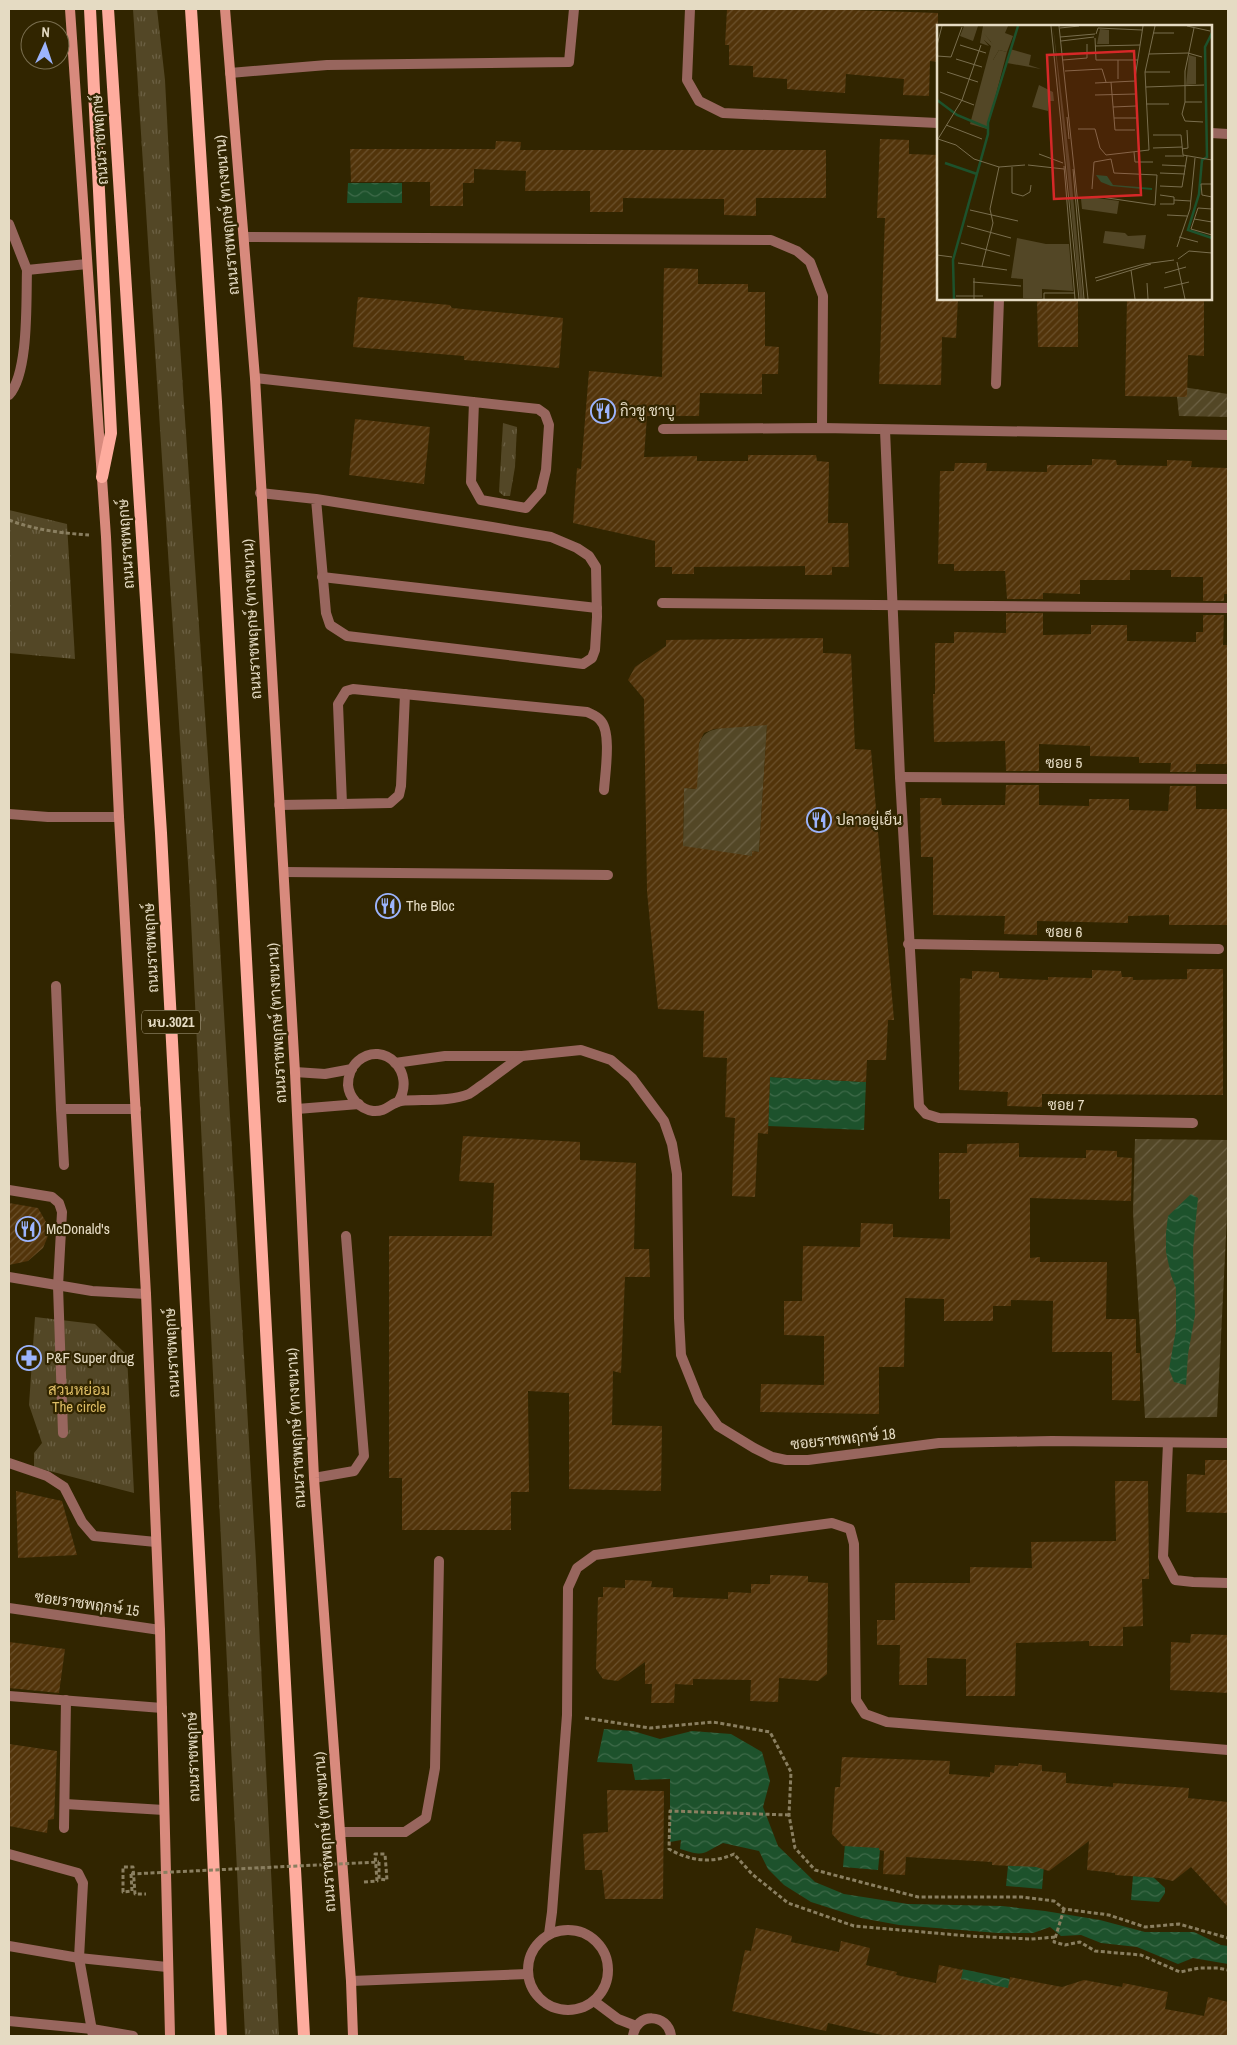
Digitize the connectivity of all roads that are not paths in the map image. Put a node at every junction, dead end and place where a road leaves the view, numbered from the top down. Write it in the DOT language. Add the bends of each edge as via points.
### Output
graph roads {
  1 [pos="70,9"];
  2 [pos="90,9"];
  3 [pos="108,9"];
  4 [pos="191,9"];
  5 [pos="225,9"];
  6 [pos="574,9"];
  7 [pos="690,9"];
  8 [pos="230,73"];
  9 [pos="937,122"];
  10 [pos="1212,133"];
  11 [pos="1228,134"];
  12 [pos="9,224"];
  13 [pos="245,237"];
  14 [pos="87,264"];
  15 [pos="27,270"];
  16 [pos="999,300"];
  17 [pos="254,378"];
  18 [pos="996,384"];
  19 [pos="9,395"];
  20 [pos="474,402"];
  21 [pos="822,428"];
  22 [pos="663,429"];
  23 [pos="886,430"];
  24 [pos="1228,435"];
  25 [pos="102,477"];
  26 [pos="260,493"];
  27 [pos="316,499"];
  28 [pos="322,577"];
  29 [pos="662,603"];
  30 [pos="892,604"];
  31 [pos="597,608"];
  32 [pos="1228,608"];
  33 [pos="405,694"];
  34 [pos="900,776"];
  35 [pos="1228,779"];
  36 [pos="604,790"];
  37 [pos="342,804"];
  38 [pos="279,805"];
  39 [pos="9,814"];
  40 [pos="119,817"];
  41 [pos="284,872"];
  42 [pos="608,875"];
  43 [pos="908,944"];
  44 [pos="1219,950"];
  45 [pos="56,986"];
  46 [pos="522,1056"];
  47 [pos="396,1062"];
  48 [pos="352,1069"];
  49 [pos="295,1072"];
  50 [pos="400,1098"];
  51 [pos="359,1104"];
  52 [pos="61,1109"];
  53 [pos="136,1109"];
  54 [pos="297,1109"];
  55 [pos="1193,1122"];
  56 [pos="64,1165"];
  57 [pos="9,1190"];
  58 [pos="346,1236"];
  59 [pos="9,1276"];
  60 [pos="58,1286"];
  61 [pos="146,1294"];
  62 [pos="63,1433"];
  63 [pos="1168,1443"];
  64 [pos="1228,1443"];
  65 [pos="9,1463"];
  66 [pos="314,1478"];
  67 [pos="156,1542"];
  68 [pos="439,1561"];
  69 [pos="1228,1583"];
  70 [pos="9,1608"];
  71 [pos="160,1630"];
  72 [pos="9,1696"];
  73 [pos="66,1700"];
  74 [pos="162,1708"];
  75 [pos="1228,1750"];
  76 [pos="65,1804"];
  77 [pos="164,1810"];
  78 [pos="64,1828"];
  79 [pos="340,1832"];
  80 [pos="9,1854"];
  81 [pos="549,1934"];
  82 [pos="9,1946"];
  83 [pos="300,1954"];
  84 [pos="79,1958"];
  85 [pos="167,1967"];
  86 [pos="528,1974"];
  87 [pos="351,1981"];
  88 [pos="594,2001"];
  89 [pos="9,2021"];
  90 [pos="634,2031"];
  91 [pos="93,2033"];
  92 [pos="133,2036"];
  93 [pos="170,2036"];
  94 [pos="221,2036"];
  95 [pos="304,2036"];
  96 [pos="310,2036"];
  97 [pos="353,2036"];
  98 [pos="671,2036"];
  1 -- 14 [label="main road, นบ.3021"];
  2 -- 25 [label="main road" via="111,433"];
  3 -- 94 [label="main road, ถนนราชพฤกษ์ / นบ.3021" via="162,853"];
  4 -- 83 [label="main road" via="216,402"];
  5 -- 8 [label="main road, ถนนราชพฤกษ์ (ทางขนาน)"];
  6 -- 8 [label="street" via="569,62 327,64"];
  7 -- 9 [label="street" via="687,80 699,101 723,113"];
  8 -- 13 [label="main road, ถนนราชพฤกษ์ (ทางขนาน)"];
  10 -- 11 [label="street"];
  12 -- 15 [label="street"];
  13 -- 17 [label="main road, ถนนราชพฤกษ์ (ทางขนาน)"];
  13 -- 21 [label="street" via="772,240 797,251 810,262 823,296"];
  14 -- 15 [label="street"];
  14 -- 25 [label="main road, นบ.3021"];
  15 -- 19 [label="street" via="22,358 18,381"];
  16 -- 18 [label="street"];
  17 -- 20 [label="street"];
  17 -- 26 [label="main road, ถนนราชพฤกษ์ (ทางขนาน)"];
  20 -- 20 [label="street" via="538,409 545,414 549,425 546,470 541,491 526,508 481,500 474,489 471,482"];
  21 -- 22 [label="street"];
  21 -- 23 [label="street"];
  23 -- 24 [label="street"];
  23 -- 30 [label="street"];
  25 -- 40 [label="main road, นบ.3021"];
  26 -- 27 [label="street"];
  26 -- 38 [label="main road, ถนนราชพฤกษ์ (ทางขนาน)"];
  27 -- 28 [label="street"];
  27 -- 31 [label="street" via="551,537 589,556 596,567"];
  28 -- 31 [label="street"];
  28 -- 31 [label="street" via="330,625 347,636 583,664 592,658 595,650"];
  29 -- 30 [label="street"];
  30 -- 32 [label="street"];
  30 -- 34 [label="street"];
  33 -- 36 [label="street" via="587,712 600,719 604,726"];
  33 -- 37 [label="street" via="398,795 390,803"];
  33 -- 37 [label="street" via="353,689 341,697 338,704"];
  34 -- 35 [label="street, ซอย 5"];
  34 -- 43 [label="street"];
  37 -- 38 [label="street"];
  38 -- 41 [label="main road, ถนนราชพฤกษ์ (ทางขนาน)"];
  39 -- 40 [label="street"];
  40 -- 53 [label="main road, นบ.3021"];
  41 -- 42 [label="street"];
  41 -- 49 [label="main road, ถนนราชพฤกษ์ (ทางขนาน)"];
  43 -- 44 [label="street, ซอย 6"];
  43 -- 55 [label="street, ซอย 7" via="919,1106 926,1114 939,1118"];
  45 -- 52 [label="street"];
  46 -- 47 [label="street, ซอยราชพฤกษ์ 18" via="445,1056"];
  46 -- 50 [label="street, ซอยราชพฤกษ์ 18" via="469,1094 442,1099"];
  46 -- 63 [label="street, ซอยราชพฤกษ์ 18" via="580,1050 611,1060 632,1078 664,1121 677,1174 681,1355 699,1400 718,1426 754,1448 779,1458 801,1460 939,1443"];
  47 -- 48 [label="street, ซอยราชพฤกษ์ 18" via="376,1055 358,1061"];
  47 -- 50 [label="street" via="404,1077"];
  48 -- 49 [label="street, ซอยราชพฤกษ์ 18" via="325,1074"];
  48 -- 51 [label="street" via="348,1088 351,1097"];
  49 -- 54 [label="main road, ถนนราชพฤกษ์ (ทางขนาน)"];
  50 -- 51 [label="street, ซอยราชพฤกษ์ 18" via="382,1111"];
  51 -- 54 [label="street, ซอยราชพฤกษ์ 18"];
  52 -- 53 [label="street"];
  52 -- 56 [label="street"];
  53 -- 61 [label="main road, นบ.3021"];
  54 -- 66 [label="main road, ถนนราชพฤกษ์ (ทางขนาน)"];
  57 -- 60 [label="street" via="52,1197 59,1203 62,1212"];
  58 -- 66 [label="street" via="364,1456 354,1471"];
  59 -- 60 [label="street"];
  60 -- 61 [label="street"];
  60 -- 62 [label="street"];
  61 -- 67 [label="main road, นบ.3021"];
  63 -- 64 [label="street, ซอยราชพฤกษ์ 18"];
  63 -- 69 [label="street" via="1163,1557 1175,1580"];
  65 -- 67 [label="street" via="47,1476 64,1486 82,1522 94,1536"];
  66 -- 79 [label="main road, ถนนราชพฤกษ์ (ทางขนาน)"];
  67 -- 71 [label="main road, นบ.3021"];
  68 -- 79 [label="street" via="435,1768 426,1818 405,1832"];
  70 -- 71 [label="street, ซอยราชพฤกษ์ 15"];
  71 -- 74 [label="main road, นบ.3021"];
  72 -- 73 [label="street"];
  73 -- 74 [label="street"];
  73 -- 76 [label="street"];
  74 -- 77 [label="main road, นบ.3021"];
  75 -- 81 [label="street" via="887,1722 866,1714 856,1700 854,1544 850,1529 832,1523 595,1555 578,1568 568,1588 567,1715"];
  76 -- 77 [label="street"];
  76 -- 78 [label="street"];
  77 -- 85 [label="main road, นบ.3021"];
  79 -- 87 [label="main road, ถนนราชพฤกษ์ (ทางขนาน)"];
  80 -- 84 [label="street" via="78,1873 83,1883"];
  81 -- 86 [label="street" via="531,1952"];
  81 -- 88 [label="street" via="574,1930 597,1942 604,1952 608,1978"];
  82 -- 84 [label="street"];
  83 -- 95 [label="main road"];
  83 -- 96 [label="main road"];
  84 -- 85 [label="street"];
  84 -- 91 [label="street"];
  85 -- 93 [label="main road, นบ.3021"];
  86 -- 87 [label="street"];
  86 -- 88 [label="street" via="533,1991 542,2002 554,2008 582,2008"];
  87 -- 97 [label="main road, ถนนราชพฤกษ์ (ทางขนาน)"];
  88 -- 90 [label="street"];
  89 -- 91 [label="street"];
  90 -- 98 [label="street" via="646,2019 659,2019 669,2028"];
  91 -- 92 [label="street"];
}
